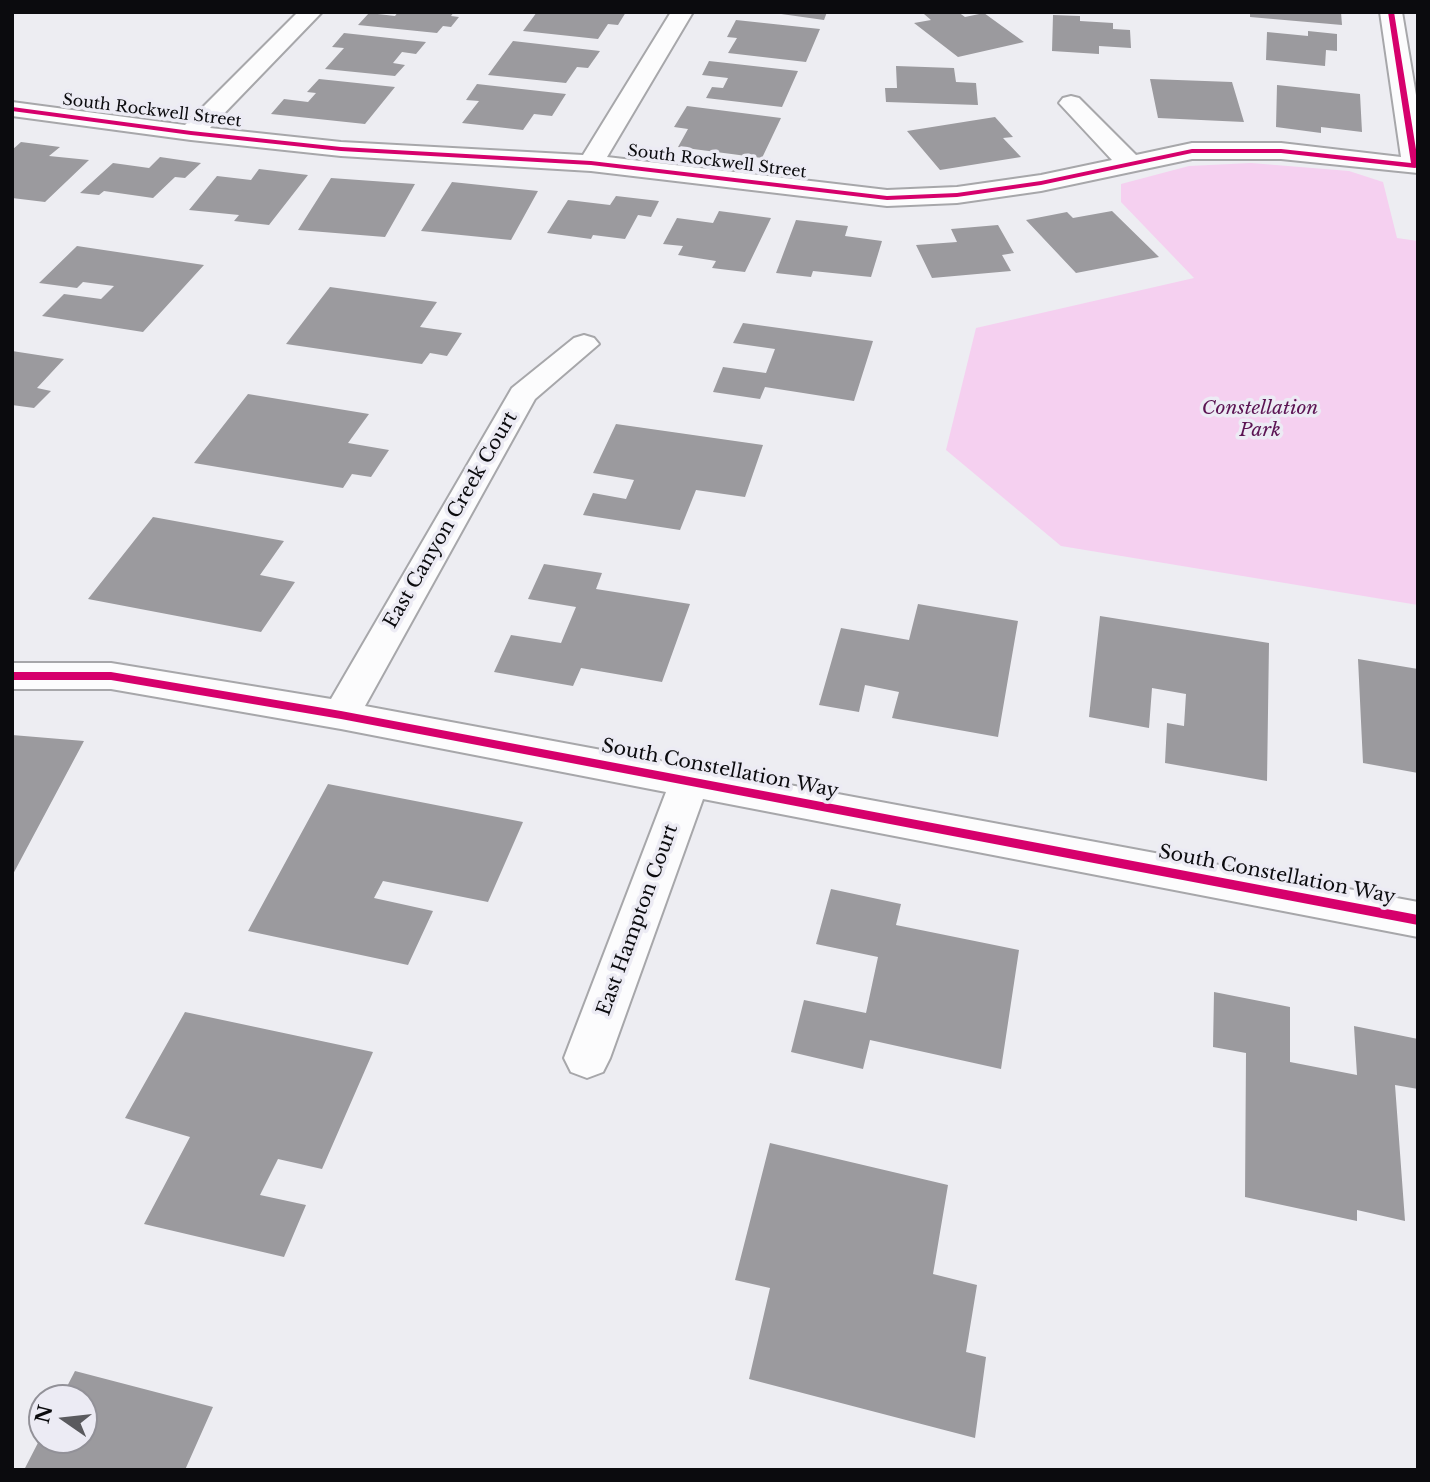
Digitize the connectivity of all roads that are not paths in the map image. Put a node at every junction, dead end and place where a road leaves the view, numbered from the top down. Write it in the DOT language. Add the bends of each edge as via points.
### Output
graph roads {
  1 [pos="312,12"];
  2 [pos="682,12"];
  3 [pos="1391,12"];
  4 [pos="1070,103"];
  5 [pos="12,109"];
  6 [pos="191,133"];
  7 [pos="591,163"];
  8 [pos="1131,164"];
  9 [pos="584,344"];
  10 [pos="12,676"];
  11 [pos="341,715"];
  12 [pos="690,781"];
  13 [pos="1418,920"];
  14 [pos="587,1058"];
  1 -- 6 [label="street"];
  2 -- 7 [label="street"];
  3 -- 8 [label="street, South Rockwell Street" via="1415,166 1281,151 1192,151"];
  4 -- 8 [label="street"];
  5 -- 6 [label="street, South Rockwell Street"];
  6 -- 7 [label="street, South Rockwell Street" via="341,149"];
  7 -- 8 [label="street, South Rockwell Street" via="887,198 957,195"];
  9 -- 11 [label="street, East Canyon Creek Court" via="523,394"];
  10 -- 11 [label="street, South Constellation Way" via="111,676"];
  11 -- 12 [label="street, South Constellation Way"];
  12 -- 13 [label="street, South Constellation Way"];
  12 -- 14 [label="street, East Hampton Court"];
}
